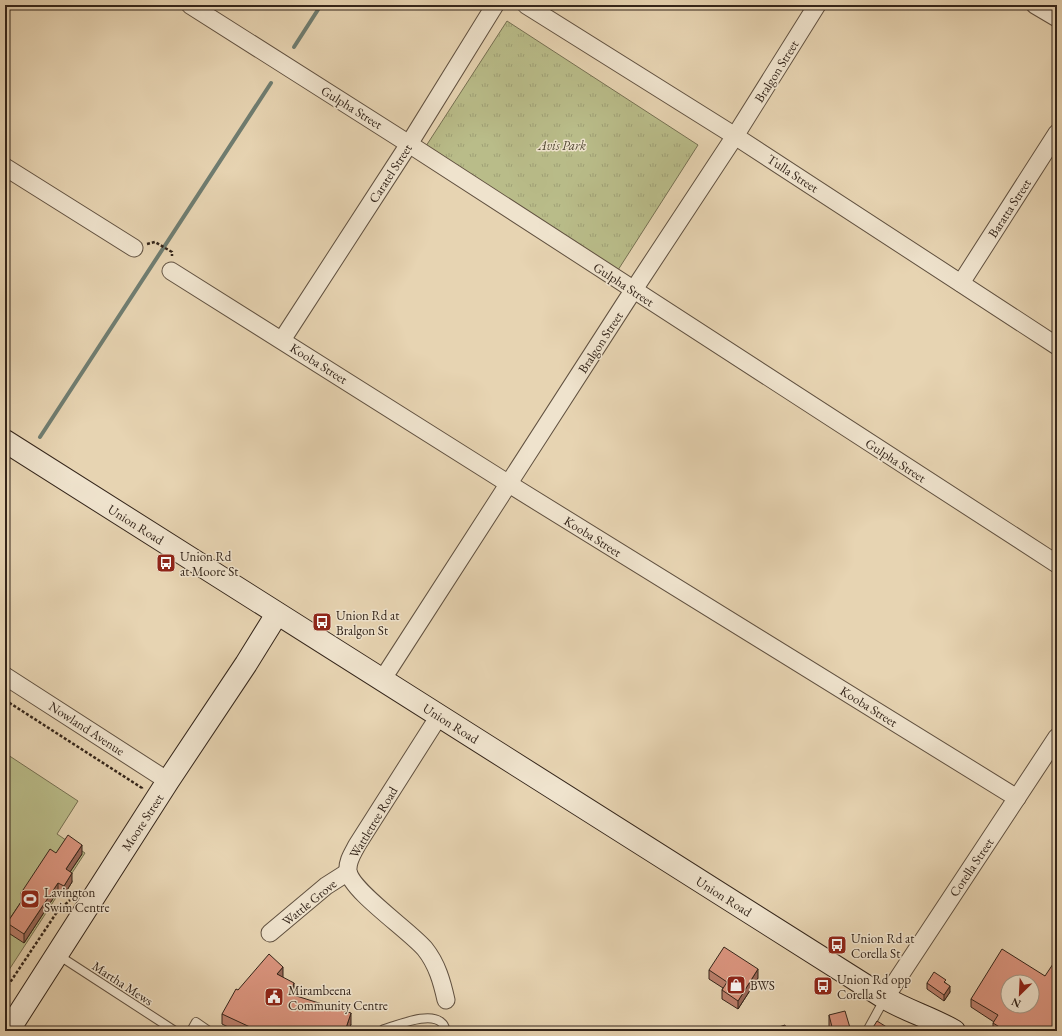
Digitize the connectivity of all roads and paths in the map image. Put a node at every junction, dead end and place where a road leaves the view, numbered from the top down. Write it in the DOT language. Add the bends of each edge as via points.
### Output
graph roads {
  1 [pos="190,5"];
  2 [pos="495,5"];
  3 [pos="526,5"];
  4 [pos="818,5"];
  5 [pos="1035,5"];
  6 [pos="1057,18"];
  7 [pos="1057,133"];
  8 [pos="735,136"];
  9 [pos="409,144"];
  10 [pos="5,167"];
  11 [pos="157,243"];
  12 [pos="134,248"];
  13 [pos="169,250"];
  14 [pos="171,271"];
  15 [pos="960,283"];
  16 [pos="634,290"];
  17 [pos="282,340"];
  18 [pos="1057,346"];
  19 [pos="5,441"];
  20 [pos="508,484"];
  21 [pos="1057,564"];
  22 [pos="277,614"];
  23 [pos="5,676"];
  24 [pos="382,680"];
  25 [pos="5,700"];
  26 [pos="439,716"];
  27 [pos="1057,737"];
  28 [pos="168,781"];
  29 [pos="138,793"];
  30 [pos="1017,798"];
  31 [pos="348,872"];
  32 [pos="72,896"];
  33 [pos="270,933"];
  34 [pos="57,954"];
  35 [pos="5,990"];
  36 [pos="446,1000"];
  37 [pos="891,1002"];
  38 [pos="8,1031"];
  39 [pos="175,1031"];
  40 [pos="190,1031"];
  41 [pos="209,1031"];
  42 [pos="381,1031"];
  43 [pos="446,1031"];
  44 [pos="867,1031"];
  45 [pos="924,1031"];
  46 [pos="954,1031"];
  1 -- 9 [label="street, Gulpha Street"];
  2 -- 9 [label="street, Caratel Street"];
  3 -- 8 [label="street, Tulla Street"];
  4 -- 8 [label="street, Bralgon Street"];
  5 -- 6 [label="street"];
  7 -- 15 [label="street, Baratta Street"];
  8 -- 15 [label="street, Tulla Street"];
  8 -- 16 [label="street, Bralgon Street"];
  9 -- 16 [label="street, Gulpha Street"];
  9 -- 17 [label="street, Caratel Street"];
  10 -- 12 [label="street"];
  11 -- 13 [label="path"];
  14 -- 17 [label="street, Kooba Street"];
  15 -- 18 [label="street, Tulla Street"];
  16 -- 20 [label="street, Bralgon Street"];
  16 -- 21 [label="street, Gulpha Street"];
  17 -- 20 [label="street, Kooba Street"];
  19 -- 22 [label="main road, Union Road"];
  20 -- 24 [label="street, Bralgon Street"];
  20 -- 30 [label="street, Kooba Street"];
  22 -- 24 [label="main road, Union Road"];
  22 -- 28 [label="main road, Moore Street"];
  23 -- 28 [label="street, Nowland Avenue"];
  24 -- 26 [label="main road, Union Road"];
  25 -- 29 [label="path" via="142,788"];
  26 -- 31 [label="street, Wattletree Road" via="350,856"];
  26 -- 37 [label="main road, Union Road"];
  27 -- 30 [label="street, Corella Street"];
  28 -- 34 [label="main road, Moore Street"];
  30 -- 37 [label="street, Corella Street"];
  31 -- 33 [label="street, Wattle Grove" via="326,886"];
  31 -- 36 [label="street, Wattletree Road" via="361,891 425,949 435,964"];
  32 -- 35 [label="path" via="57,912"];
  34 -- 38 [label="main road, Moore Street"];
  34 -- 39 [label="lane, Martha Mews"];
  37 -- 44 [label="lane"];
  37 -- 45 [label="main road, Union Road"];
  37 -- 46 [label="main road, Union Road"];
  40 -- 41 [label="lane" via="196,1022"];
  42 -- 43 [label="lane" via="423,1018 434,1018 443,1023"];
}
